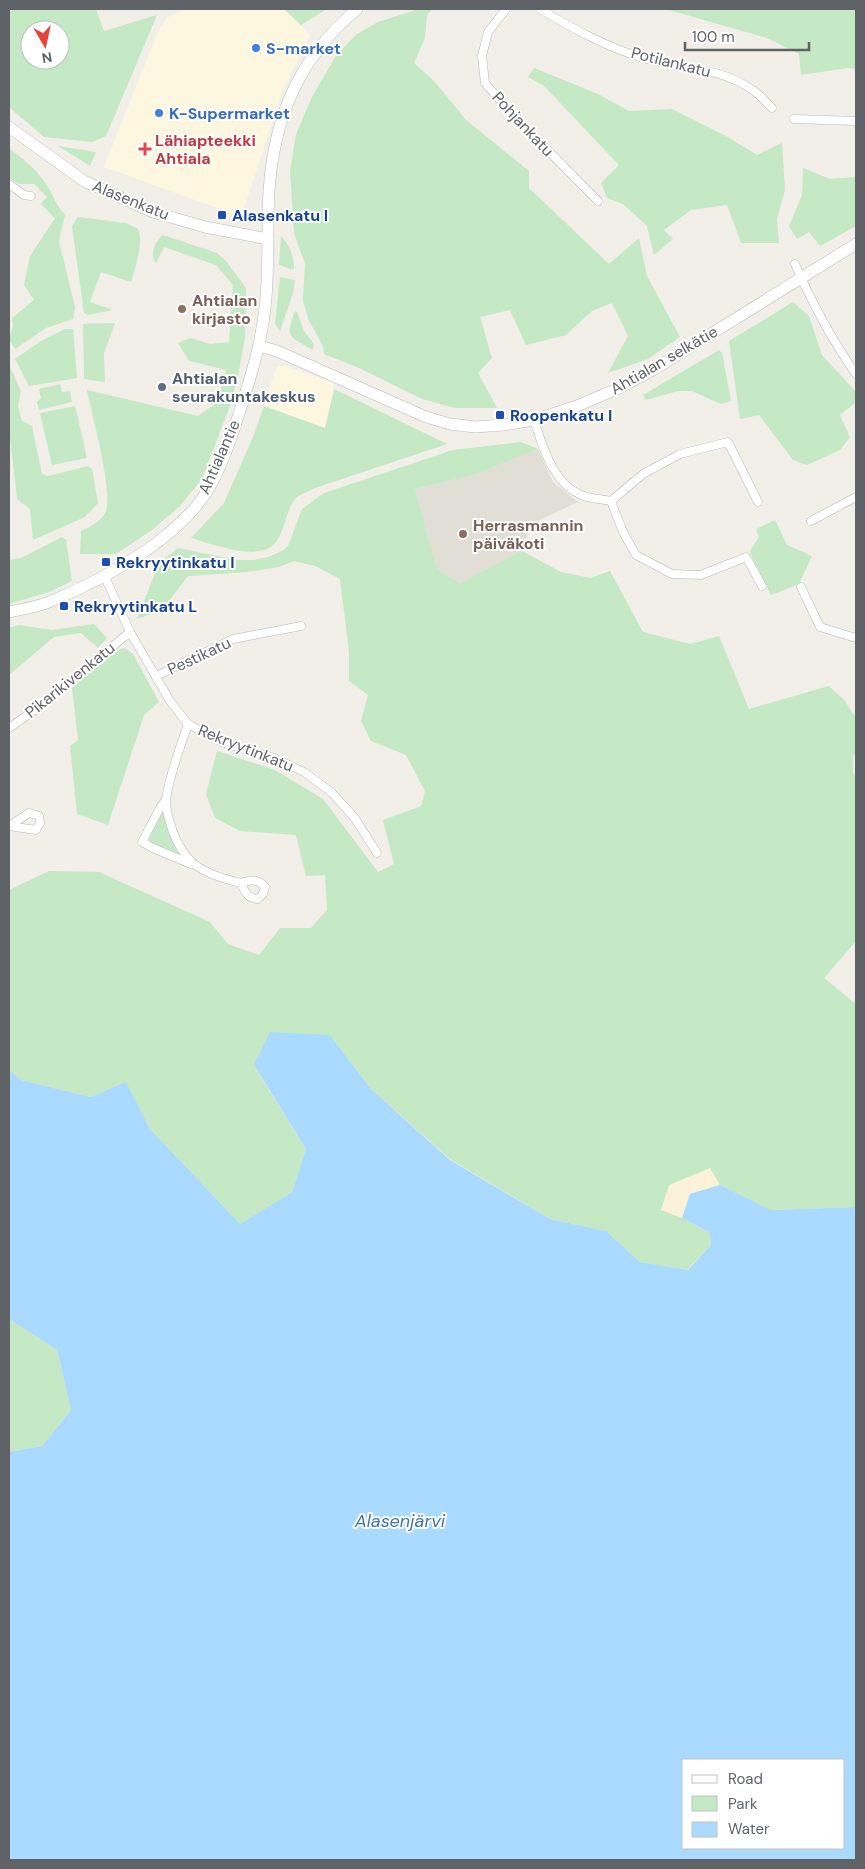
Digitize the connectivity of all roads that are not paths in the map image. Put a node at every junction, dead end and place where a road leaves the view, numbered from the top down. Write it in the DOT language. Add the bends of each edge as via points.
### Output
graph roads {
  1 [pos="357,9"];
  2 [pos="506,9"];
  3 [pos="540,9"];
  4 [pos="772,108"];
  5 [pos="794,119"];
  6 [pos="856,121"];
  7 [pos="9,127"];
  8 [pos="9,184"];
  9 [pos="31,196"];
  10 [pos="598,201"];
  11 [pos="268,239"];
  12 [pos="856,244"];
  13 [pos="795,264"];
  14 [pos="801,278"];
  15 [pos="260,346"];
  16 [pos="856,374"];
  17 [pos="534,420"];
  18 [pos="856,497"];
  19 [pos="611,501"];
  20 [pos="758,502"];
  21 [pos="811,521"];
  22 [pos="104,575"];
  23 [pos="762,586"];
  24 [pos="801,587"];
  25 [pos="9,612"];
  26 [pos="301,626"];
  27 [pos="130,632"];
  28 [pos="856,638"];
  29 [pos="156,676"];
  30 [pos="188,724"];
  31 [pos="9,728"];
  32 [pos="166,800"];
  33 [pos="377,853"];
  34 [pos="193,864"];
  35 [pos="241,883"];
  1 -- 11 [label="street, Ahtialantie" via="323,44 289,98 272,158"];
  2 -- 10 [label="street, Pohjankatu" via="488,32 482,56 485,83"];
  3 -- 4 [label="street, Potilankatu" via="588,36 643,58 729,78 752,90"];
  5 -- 6 [label="street"];
  7 -- 11 [label="street, Alasenkatu" via="84,181 153,212 205,227"];
  8 -- 9 [label="street"];
  11 -- 15 [label="street, Ahtialantie"];
  12 -- 14 [label="street, Ahtialan selkätie"];
  13 -- 14 [label="street"];
  14 -- 16 [label="street" via="839,350"];
  14 -- 17 [label="street, Ahtialan selkätie" via="653,370 577,406"];
  15 -- 17 [label="street, Ahtialan selkätie" via="426,417 450,424 475,427"];
  15 -- 22 [label="street, Ahtialantie" via="234,431 212,483 196,507 148,550"];
  17 -- 19 [label="street" via="560,481 583,496"];
  18 -- 21 [label="street"];
  19 -- 20 [label="street" via="643,474 680,454 728,442"];
  19 -- 23 [label="street" via="636,555 672,574 701,575 746,557"];
  22 -- 25 [label="street, Ahtialantie" via="48,602"];
  22 -- 27 [label="street, Rekryytinkatu"];
  24 -- 28 [label="street" via="820,627"];
  26 -- 29 [label="street, Pestikatu" via="233,638"];
  27 -- 29 [label="street, Rekryytinkatu"];
  27 -- 31 [label="street, Pikarikivenkatu"];
  29 -- 30 [label="street, Rekryytinkatu"];
  30 -- 32 [label="street"];
  30 -- 33 [label="street, Rekryytinkatu" via="224,743 274,758 304,772 331,792 354,817"];
  32 -- 34 [label="street" via="175,836"];
  32 -- 34 [label="street" via="142,842"];
  34 -- 35 [label="street" via="220,878"];
}
